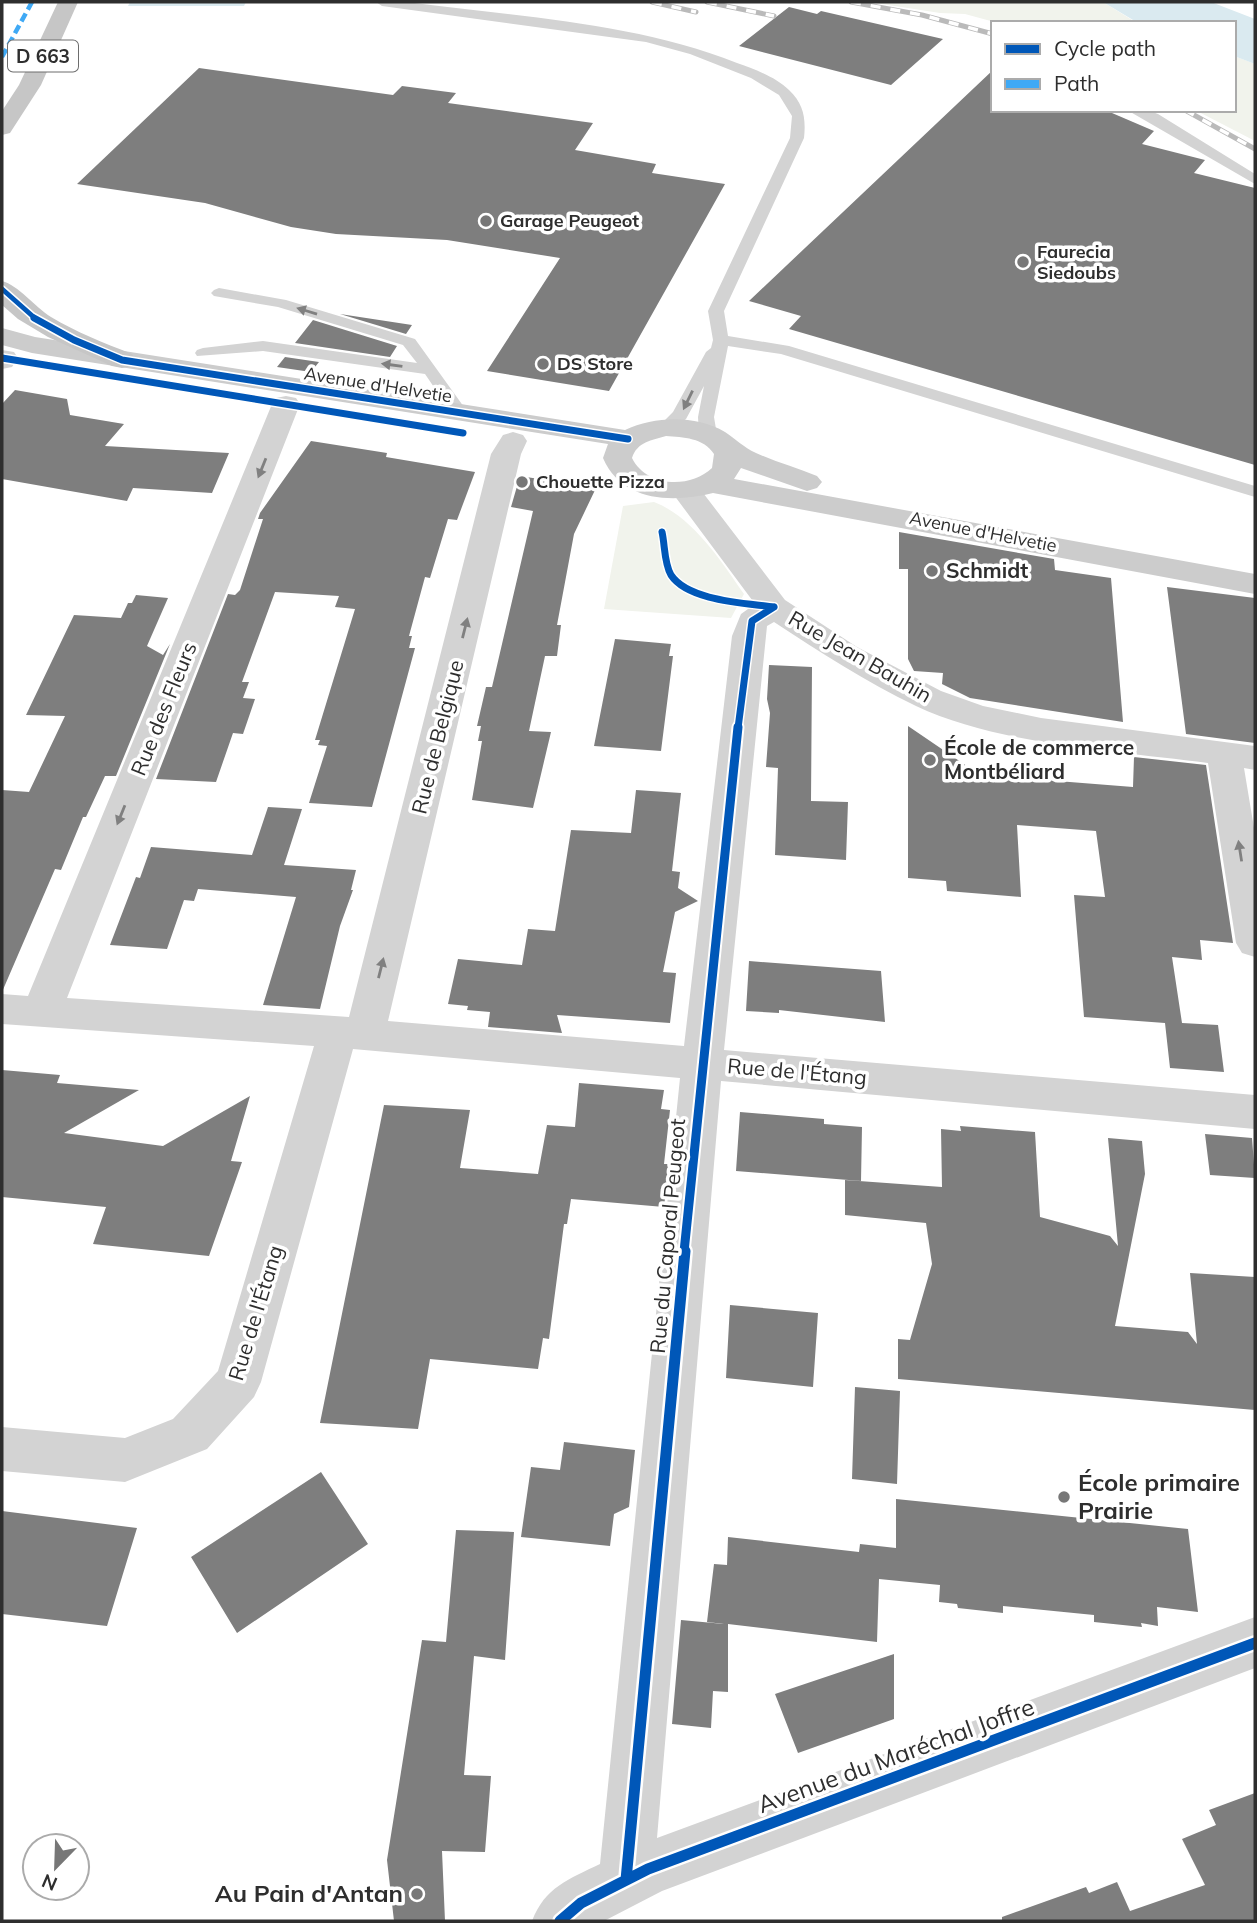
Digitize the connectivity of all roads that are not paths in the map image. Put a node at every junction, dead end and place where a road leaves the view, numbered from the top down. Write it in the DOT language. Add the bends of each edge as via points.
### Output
graph roads {
  1 [pos="48,2"];
  2 [pos="68,2"];
  3 [pos="382,2"];
  4 [pos="6,83"];
  5 [pos="16,110"];
  6 [pos="1139,112"];
  7 [pos="2,128"];
  8 [pos="2,148"];
  9 [pos="1255,180"];
  10 [pos="2,289"];
  11 [pos="219,293"];
  12 [pos="721,340"];
  13 [pos="2,353"];
  14 [pos="203,353"];
  15 [pos="122,360"];
  16 [pos="430,370"];
  17 [pos="286,404"];
  18 [pos="461,414"];
  19 [pos="666,428"];
  20 [pos="513,441"];
  21 [pos="717,442"];
  22 [pos="623,452"];
  23 [pos="699,487"];
  24 [pos="1255,492"];
  25 [pos="1255,570"];
  26 [pos="1255,583"];
  27 [pos="774,607"];
  28 [pos="1240,756"];
  29 [pos="1255,943"];
  30 [pos="2,1009"];
  31 [pos="41,1013"];
  32 [pos="352,1033"];
  33 [pos="702,1064"];
  34 [pos="1255,1112"];
  35 [pos="2,1449"];
  36 [pos="1255,1643"];
  37 [pos="626,1880"];
  38 [pos="560,1921"];
  1 -- 4 [label="main road, D 663"];
  2 -- 5 [label="main road, D 663"];
  3 -- 12 [label="lane" via="648,38 756,75 784,92 799,116 797,138 716,311"];
  5 -- 7 [label="main road, D 663"];
  5 -- 8 [label="main road, D 663"];
  6 -- 9 [label="lane"];
  10 -- 15 [label="main road" via="35,317"];
  16 -- 11 [label="lane, one-way" via="409,342 281,303"];
  12 -- 19 [label="lane, one-way" via="680,415"];
  12 -- 21 [label="lane" via="706,418"];
  12 -- 24 [label="lane" via="783,349"];
  13 -- 15 [label="main road, Avenue d'Helvetie" via="32,345"];
  13 -- 17 [label="main road, Avenue d'Helvetie"];
  16 -- 14 [label="lane, one-way" via="263,346"];
  15 -- 18 [label="main road, Avenue d'Helvetie"];
  16 -- 18 [label="lane"];
  17 -- 20 [label="main road, Avenue d'Helvetie"];
  17 -- 31 [label="street, Rue des Fleurs, one-way"];
  18 -- 22 [label="main road, Avenue d'Helvetie"];
  19 -- 21 [label="main road" via="695,430"];
  19 -- 22 [label="main road" via="639,433"];
  20 -- 22 [label="main road, Avenue d'Helvetie" via="570,451"];
  32 -- 20 [label="street, Rue de Belgique, one-way"];
  21 -- 23 [label="main road" via="729,458 727,467"];
  21 -- 25 [label="main road, Avenue d'Helvetie" via="797,480 855,495"];
  22 -- 23 [label="main road" via="624,475 643,486 668,491"];
  23 -- 26 [label="main road, Avenue d'Helvetie"];
  23 -- 27 [label="street, Rue Jean Bauhin"];
  27 -- 28 [label="street, Rue Jean Bauhin" via="845,654 929,699 977,716"];
  27 -- 33 [label="street, Rue du Caporal Peugeot" via="752,621 748,636"];
  29 -- 28 [label="street, one-way"];
  30 -- 31 [label="street, Rue de l'Étang"];
  31 -- 32 [label="street, Rue de l'Étang"];
  32 -- 33 [label="street, Rue de l'Étang"];
  32 -- 35 [label="street, Rue de l'Étang" via="238,1382 190,1434 125,1460"];
  33 -- 34 [label="street, Rue de l'Étang"];
  33 -- 37 [label="street, Rue du Caporal Peugeot"];
  36 -- 37 [label="street, Avenue du Maréchal Joffre"];
  37 -- 38 [label="street, Avenue du Maréchal Joffre" via="581,1903"];
}
